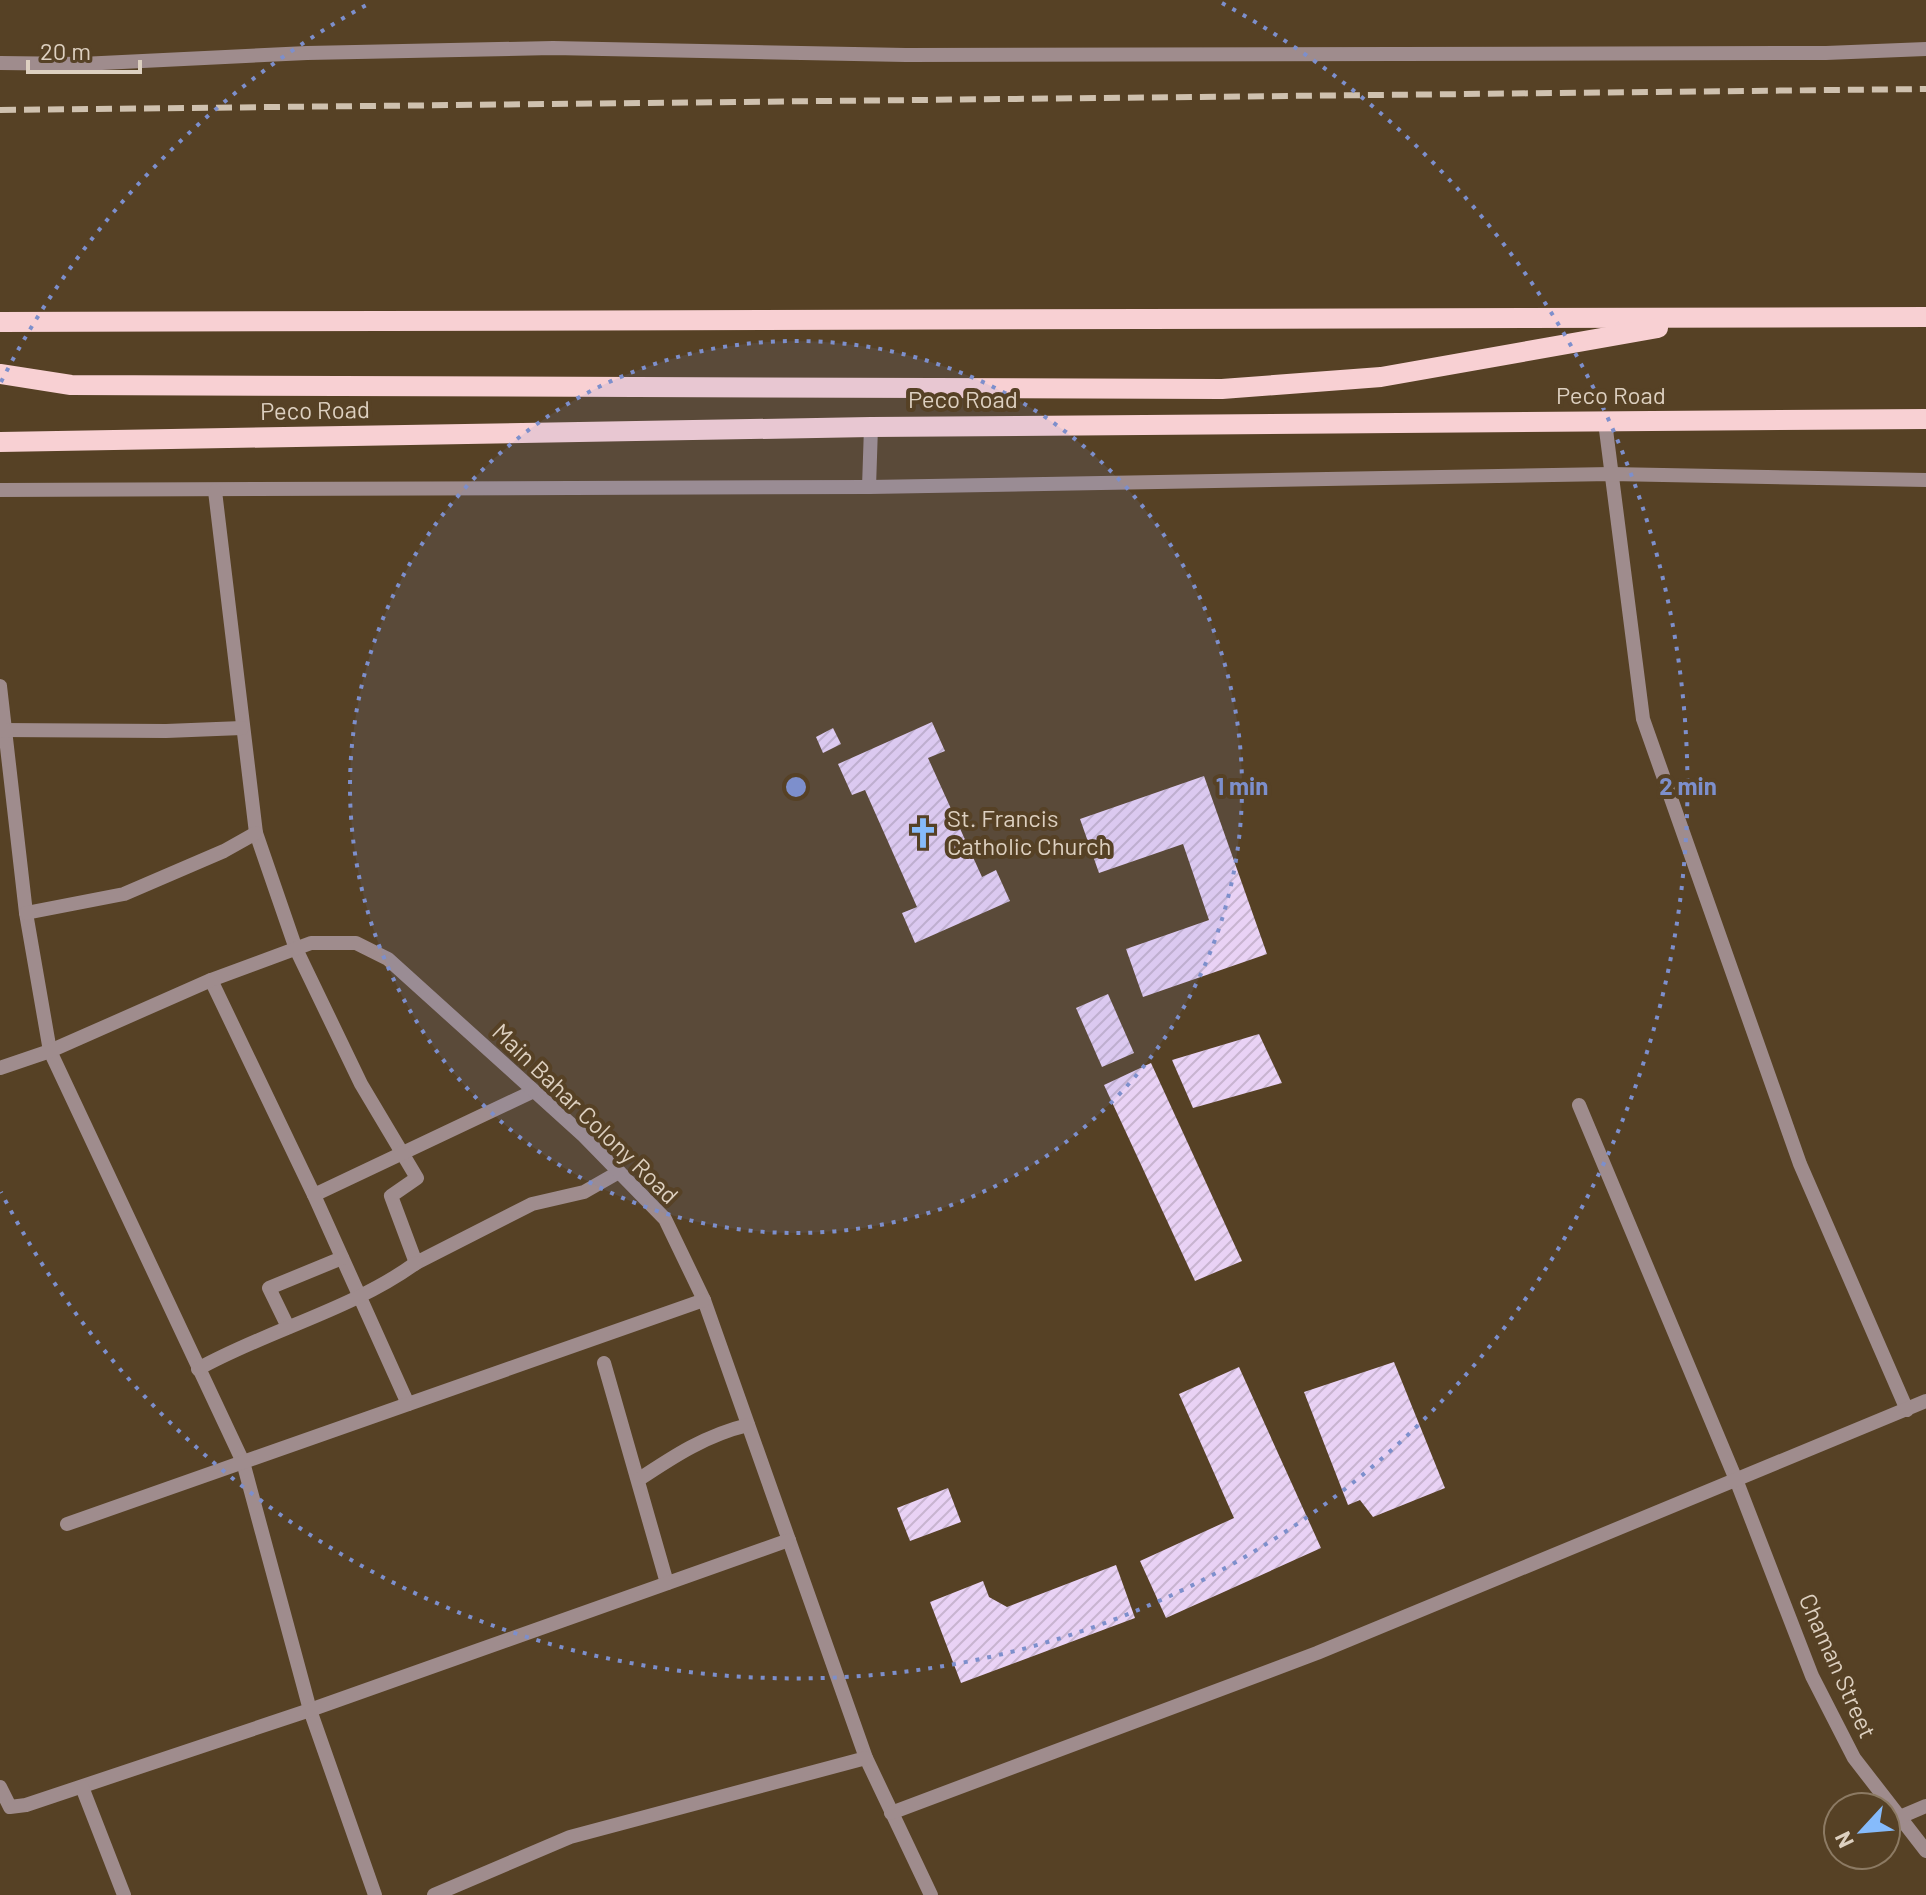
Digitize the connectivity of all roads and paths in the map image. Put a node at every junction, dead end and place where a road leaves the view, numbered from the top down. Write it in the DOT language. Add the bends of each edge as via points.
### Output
graph roads {
  1 [pos="1926,49"];
  2 [pos="0,63"];
  3 [pos="1926,317"];
  4 [pos="1712,319"];
  5 [pos="0,322"];
  6 [pos="0,374"];
  7 [pos="1926,419"];
  8 [pos="1605,422"];
  9 [pos="871,427"];
  10 [pos="0,442"];
  11 [pos="1611,474"];
  12 [pos="1926,480"];
  13 [pos="869,487"];
  14 [pos="0,490"];
  15 [pos="215,491"];
  16 [pos="0,686"];
  17 [pos="242,728"];
  18 [pos="3,730"];
  19 [pos="256,833"];
  20 [pos="26,913"];
  21 [pos="296,949"];
  22 [pos="211,980"];
  23 [pos="50,1051"];
  24 [pos="0,1068"];
  25 [pos="534,1091"];
  26 [pos="1579,1105"];
  27 [pos="402,1153"];
  28 [pos="619,1172"];
  29 [pos="314,1195"];
  30 [pos="342,1258"];
  31 [pos="416,1263"];
  32 [pos="359,1295"];
  33 [pos="704,1300"];
  34 [pos="288,1327"];
  35 [pos="604,1363"];
  36 [pos="198,1369"];
  37 [pos="1926,1401"];
  38 [pos="408,1404"];
  39 [pos="1907,1410"];
  40 [pos="748,1425"];
  41 [pos="243,1462"];
  42 [pos="638,1480"];
  43 [pos="1737,1482"];
  44 [pos="67,1524"];
  45 [pos="789,1540"];
  46 [pos="667,1583"];
  47 [pos="310,1710"];
  48 [pos="866,1758"];
  49 [pos="0,1787"];
  50 [pos="82,1787"];
  51 [pos="1880,1791"];
  52 [pos="1926,1806"];
  53 [pos="891,1813"];
  54 [pos="1902,1816"];
  55 [pos="1902,1820"];
  56 [pos="1926,1851"];
  57 [pos="124,1895"];
  58 [pos="375,1895"];
  59 [pos="434,1895"];
  60 [pos="931,1895"];
  1 -- 2 [label="street" via="906,55 553,48"];
  3 -- 4 [label="main road"];
  4 -- 5 [label="main road"];
  4 -- 6 [label="main road" via="1381,377 1222,389 71,385"];
  7 -- 8 [label="main road, Peco Road"];
  8 -- 9 [label="main road, Peco Road"];
  8 -- 11 [label="street"];
  9 -- 10 [label="main road, Peco Road"];
  9 -- 13 [label="street"];
  11 -- 12 [label="street"];
  11 -- 13 [label="street"];
  11 -- 39 [label="street" via="1643,719 1800,1164"];
  13 -- 15 [label="street"];
  14 -- 15 [label="street"];
  15 -- 17 [label="street"];
  16 -- 18 [label="street"];
  17 -- 18 [label="street"];
  17 -- 19 [label="street"];
  18 -- 20 [label="street"];
  19 -- 20 [label="street" via="124,894"];
  19 -- 21 [label="street"];
  20 -- 23 [label="street"];
  21 -- 22 [label="street, Main Bahar Colony Road"];
  21 -- 25 [label="street, Main Bahar Colony Road" via="311,943 356,943 388,959"];
  21 -- 27 [label="street" via="361,1084"];
  22 -- 23 [label="street, Main Bahar Colony Road"];
  22 -- 29 [label="street"];
  23 -- 24 [label="street, Main Bahar Colony Road"];
  23 -- 36 [label="street"];
  25 -- 27 [label="street"];
  25 -- 28 [label="street, Main Bahar Colony Road"];
  26 -- 43 [label="street, Chaman Street"];
  27 -- 29 [label="street"];
  27 -- 31 [label="street" via="417,1178 391,1196"];
  28 -- 31 [label="street" via="584,1192 532,1204"];
  28 -- 33 [label="street, Main Bahar Colony Road" via="665,1219"];
  29 -- 30 [label="street"];
  30 -- 32 [label="street"];
  30 -- 34 [label="street" via="269,1288"];
  31 -- 32 [label="street"];
  32 -- 34 [label="street"];
  32 -- 38 [label="street"];
  33 -- 38 [label="street"];
  33 -- 40 [label="street, Main Bahar Colony Road"];
  34 -- 36 [label="street"];
  35 -- 42 [label="street"];
  36 -- 41 [label="street"];
  37 -- 39 [label="street"];
  38 -- 41 [label="street"];
  39 -- 43 [label="street"];
  40 -- 42 [label="street" via="696,1442"];
  40 -- 45 [label="street, Main Bahar Colony Road"];
  41 -- 44 [label="street"];
  41 -- 47 [label="street"];
  42 -- 46 [label="street"];
  43 -- 51 [label="street, Chaman Street" via="1812,1676 1854,1758"];
  43 -- 53 [label="street" via="1317,1653"];
  45 -- 46 [label="street"];
  45 -- 48 [label="street, Main Bahar Colony Road"];
  46 -- 47 [label="street"];
  47 -- 50 [label="street"];
  47 -- 58 [label="street"];
  48 -- 53 [label="street, Main Bahar Colony Road"];
  48 -- 59 [label="street" via="570,1837"];
  49 -- 50 [label="street" via="10,1807"];
  50 -- 57 [label="street"];
  52 -- 54 [label="street"];
  53 -- 60 [label="street, Main Bahar Colony Road"];
  55 -- 56 [label="street, Chaman Street"];
}
